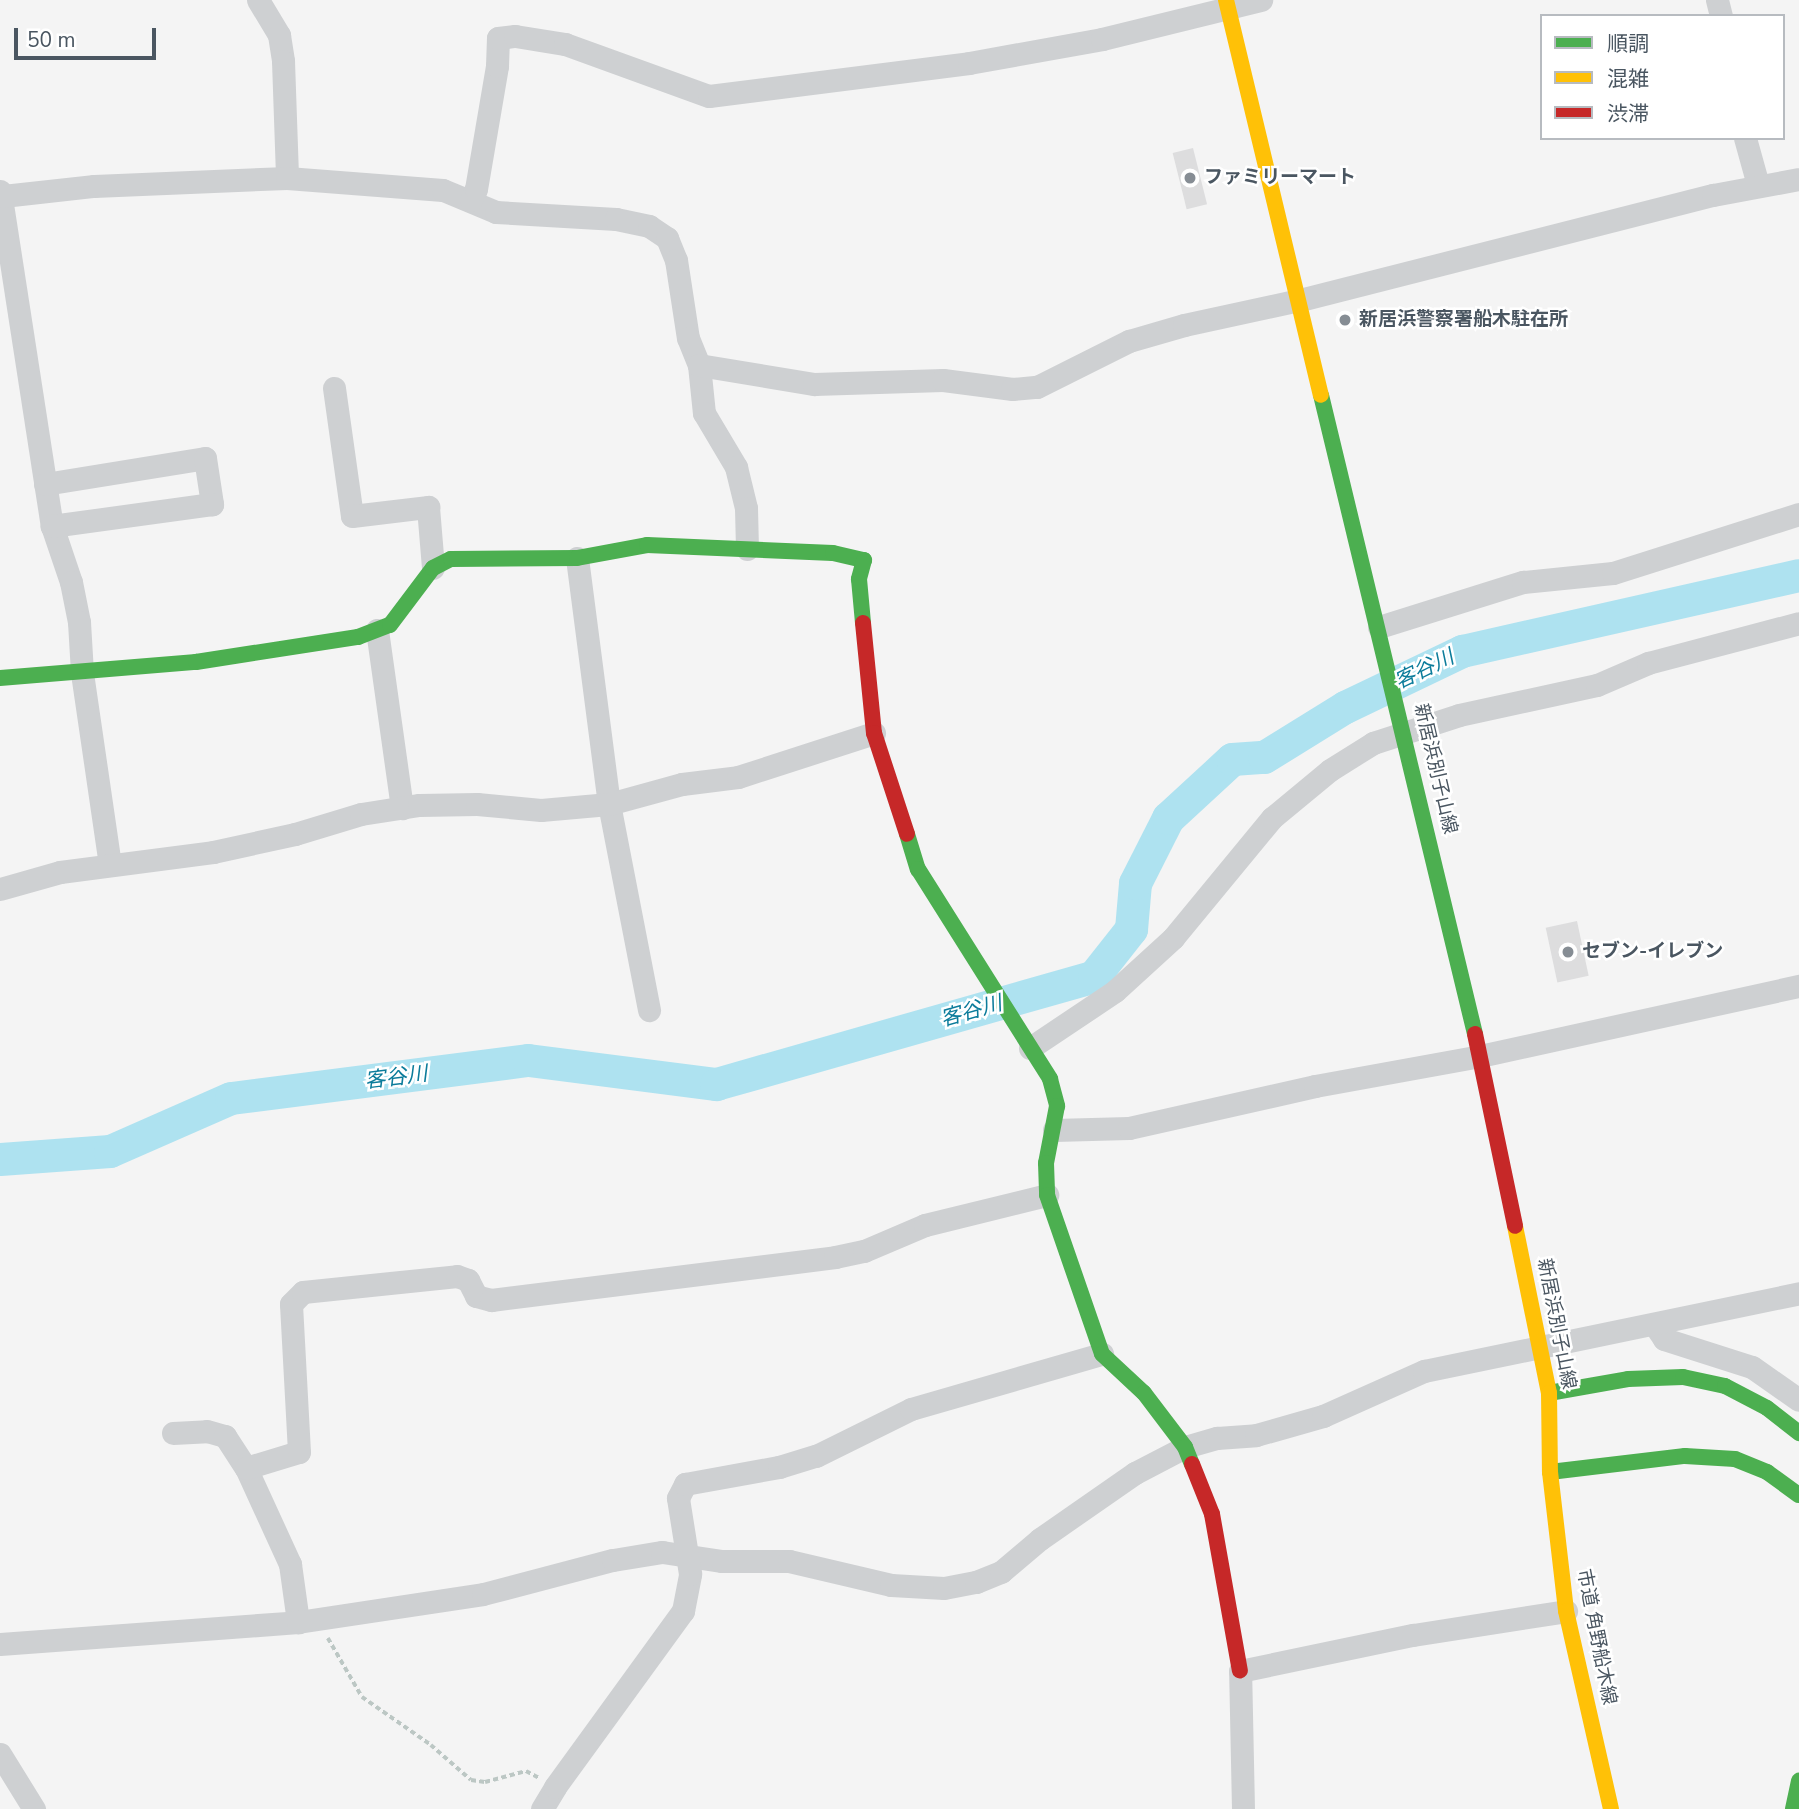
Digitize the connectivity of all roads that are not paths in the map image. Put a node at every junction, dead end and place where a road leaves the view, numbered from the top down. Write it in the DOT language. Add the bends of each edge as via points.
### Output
graph roads {
  1 [pos="258,0"];
  2 [pos="1261,0"];
  3 [pos="1227,4"];
  4 [pos="1746,140"];
  5 [pos="287,178"];
  6 [pos="1799,179"];
  7 [pos="1758,185"];
  8 [pos="1,193"];
  9 [pos="471,200"];
  10 [pos="1300,300"];
  11 [pos="10,313"];
  12 [pos="699,365"];
  13 [pos="334,388"];
  14 [pos="45,484"];
  15 [pos="1799,514"];
  16 [pos="52,526"];
  17 [pos="747,549"];
  18 [pos="577,558"];
  19 [pos="433,568"];
  20 [pos="1799,623"];
  21 [pos="377,630"];
  22 [pos="1380,632"];
  23 [pos="82,673"];
  24 [pos="0,678"];
  25 [pos="1402,723"];
  26 [pos="874,733"];
  27 [pos="609,804"];
  28 [pos="402,808"];
  29 [pos="110,865"];
  30 [pos="0,889"];
  31 [pos="1799,986"];
  32 [pos="649,1010"];
  33 [pos="1028,1045"];
  34 [pos="1480,1056"];
  35 [pos="1054,1130"];
  36 [pos="1047,1195"];
  37 [pos="1799,1293"];
  38 [pos="1654,1324"];
  39 [pos="1540,1346"];
  40 [pos="1102,1354"];
  41 [pos="1549,1393"];
  42 [pos="1799,1400"];
  43 [pos="173,1433"];
  44 [pos="1799,1433"];
  45 [pos="1185,1447"];
  46 [pos="246,1468"];
  47 [pos="1550,1472"];
  48 [pos="1799,1494"];
  49 [pos="689,1557"];
  50 [pos="1566,1611"];
  51 [pos="307,1620"];
  52 [pos="0,1644"];
  53 [pos="1240,1671"];
  54 [pos="0,1754"];
  55 [pos="1799,1781"];
  56 [pos="34,1809"];
  57 [pos="542,1809"];
  58 [pos="1243,1809"];
  59 [pos="1611,1809"];
  60 [pos="1793,1809"];
  1 -- 5 [label="street" via="279,35"];
  2 -- 3 [label="street"];
  3 -- 9 [label="street" via="1102,39 969,63 709,96 565,44 515,36 498,38 497,66"];
  3 -- 10 [label="main road, 新居浜別子山線"];
  4 -- 7 [label="street"];
  5 -- 8 [label="street"];
  5 -- 9 [label="street" via="443,190"];
  6 -- 7 [label="street"];
  7 -- 10 [label="street"];
  8 -- 11 [label="street"];
  9 -- 12 [label="street" via="518,216 616,219 649,226 667,238 676,260 688,338"];
  10 -- 12 [label="street" via="1129,341 1037,387 943,380 814,384"];
  10 -- 22 [label="main road, 新居浜別子山線"];
  11 -- 14 [label="street"];
  12 -- 17 [label="street" via="704,413 736,467 746,508"];
  13 -- 19 [label="street" via="352,516 428,507"];
  14 -- 16 [label="street"];
  14 -- 16 [label="street" via="205,458 212,504"];
  15 -- 22 [label="street" via="1613,573 1523,582"];
  16 -- 23 [label="street" via="71,582"];
  17 -- 18 [label="main road" via="647,545"];
  17 -- 26 [label="main road" via="833,553 864,560 859,579"];
  18 -- 19 [label="main road" via="451,559"];
  18 -- 27 [label="street"];
  19 -- 21 [label="main road" via="390,625"];
  20 -- 25 [label="street" via="1648,663 1597,685"];
  21 -- 23 [label="main road" via="358,637 196,662"];
  21 -- 28 [label="street"];
  22 -- 25 [label="main road, 新居浜別子山線"];
  23 -- 24 [label="main road"];
  23 -- 29 [label="street"];
  25 -- 33 [label="street" via="1330,770 1272,818 1173,938 1115,991"];
  25 -- 34 [label="main road, 新居浜別子山線"];
  26 -- 27 [label="street" via="738,777 682,784"];
  26 -- 33 [label="main road" via="918,869"];
  27 -- 28 [label="street" via="541,810 477,804"];
  27 -- 32 [label="street"];
  28 -- 29 [label="street" via="213,852"];
  29 -- 30 [label="street" via="60,872"];
  31 -- 34 [label="street"];
  33 -- 35 [label="main road" via="1050,1079 1057,1106"];
  34 -- 35 [label="street" via="1315,1086 1129,1128"];
  34 -- 39 [label="main road, 新居浜別子山線"];
  35 -- 36 [label="main road" via="1046,1163"];
  36 -- 40 [label="main road"];
  36 -- 46 [label="street" via="925,1225 864,1251 835,1257 491,1300 476,1296 468,1280 457,1276 303,1292 291,1304 299,1452"];
  37 -- 38 [label="street"];
  38 -- 39 [label="street"];
  38 -- 42 [label="street" via="1664,1339 1752,1367"];
  39 -- 41 [label="main road, 新居浜別子山線"];
  39 -- 45 [label="street" via="1424,1371 1323,1416 1255,1435"];
  40 -- 45 [label="main road" via="1144,1393"];
  40 -- 49 [label="street" via="911,1409 816,1456 684,1484 678,1498"];
  41 -- 44 [label="main road" via="1628,1379 1683,1377 1725,1386 1767,1408"];
  41 -- 47 [label="main road, 新居浜別子山線"];
  43 -- 46 [label="street" via="207,1431 225,1436"];
  45 -- 49 [label="street" via="1135,1473 1001,1572 976,1582 944,1588 891,1585 789,1560"];
  45 -- 53 [label="main road" via="1212,1514"];
  46 -- 51 [label="street" via="290,1564"];
  47 -- 48 [label="main road" via="1685,1456 1735,1459 1768,1472"];
  47 -- 50 [label="main road, 市道 角野船木線"];
  49 -- 51 [label="street" via="662,1552 483,1594"];
  49 -- 57 [label="street" via="682,1611"];
  50 -- 53 [label="street" via="1413,1635"];
  50 -- 59 [label="main road, 市道 角野船木線"];
  51 -- 52 [label="street"];
  53 -- 58 [label="street"];
  54 -- 56 [label="street"];
  55 -- 60 [label="main road"];
}
